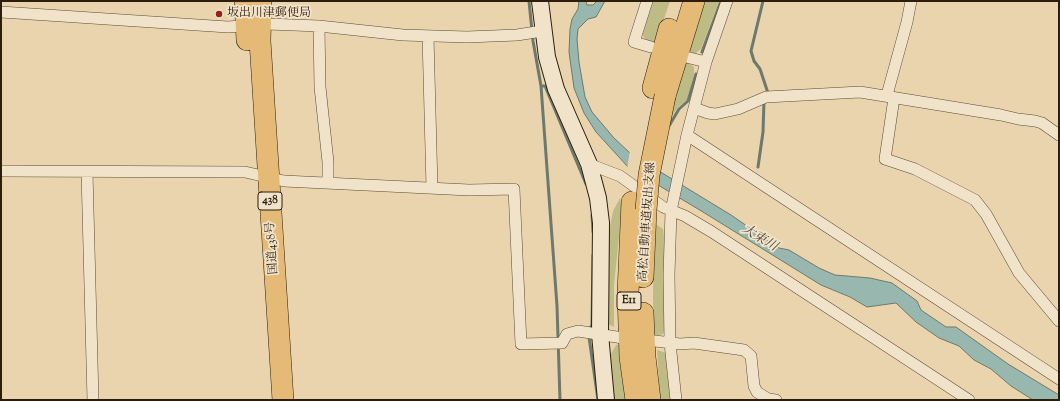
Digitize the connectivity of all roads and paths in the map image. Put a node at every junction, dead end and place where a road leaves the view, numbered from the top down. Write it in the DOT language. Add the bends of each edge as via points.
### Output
graph roads {
  1 [pos="245,1"];
  2 [pos="261,1"];
  3 [pos="540,1"];
  4 [pos="647,1"];
  5 [pos="679,1"];
  6 [pos="694,1"];
  7 [pos="727,1"];
  8 [pos="911,1"];
  9 [pos="1,12"];
  10 [pos="253,25"];
  11 [pos="319,26"];
  12 [pos="535,32"];
  13 [pos="428,36"];
  14 [pos="651,47"];
  15 [pos="686,57"];
  16 [pos="706,62"];
  17 [pos="659,92"];
  18 [pos="890,97"];
  19 [pos="694,108"];
  20 [pos="1059,135"];
  21 [pos="686,137"];
  22 [pos="589,164"];
  23 [pos="1,171"];
  24 [pos="87,172"];
  25 [pos="262,176"];
  26 [pos="328,183"];
  27 [pos="432,188"];
  28 [pos="639,206"];
  29 [pos="672,208"];
  30 [pos="1059,321"];
  31 [pos="600,334"];
  32 [pos="623,338"];
  33 [pos="655,341"];
  34 [pos="670,343"];
  35 [pos="1059,380"];
  36 [pos="92,400"];
  37 [pos="271,400"];
  38 [pos="283,400"];
  39 [pos="606,400"];
  40 [pos="636,400"];
  41 [pos="650,400"];
  42 [pos="676,400"];
  43 [pos="776,400"];
  44 [pos="969,400"];
  1 -- 10 [label="highway, 国道438号 / 438"];
  2 -- 10 [label="highway, 国道438号 / 438"];
  3 -- 12 [label="street"];
  4 -- 14 [label="street" via="634,42"];
  5 -- 17 [label="highway, 高松自動車道坂出支線 / E11"];
  6 -- 17 [label="highway, 高松自動車道坂出支線 / E11"];
  7 -- 16 [label="street"];
  8 -- 18 [label="street"];
  9 -- 10 [label="street" via="228,27"];
  10 -- 11 [label="street"];
  10 -- 25 [label="highway, 国道438号 / 438"];
  11 -- 13 [label="street"];
  11 -- 26 [label="street" via="320,87"];
  12 -- 13 [label="street" via="468,37"];
  12 -- 22 [label="street" via="556,89"];
  13 -- 27 [label="street"];
  15 -- 16 [label="street"];
  16 -- 19 [label="street"];
  17 -- 28 [label="highway, 高松自動車道坂出支線 / E11" via="643,128"];
  18 -- 19 [label="street" via="860,92 766,97 738,109 715,114"];
  18 -- 20 [label="street" via="1035,121"];
  18 -- 30 [label="street" via="885,158 915,169 975,200 986,214 1019,273"];
  19 -- 21 [label="street"];
  21 -- 29 [label="street"];
  21 -- 35 [label="street"];
  22 -- 29 [label="street" via="620,176 662,207"];
  22 -- 31 [label="street" via="598,198 601,223"];
  23 -- 24 [label="street"];
  24 -- 25 [label="street" via="245,172"];
  24 -- 36 [label="street"];
  25 -- 26 [label="street" via="277,181"];
  25 -- 37 [label="highway, 国道438号 / 438"];
  25 -- 38 [label="highway, 国道438号 / 438"];
  26 -- 27 [label="street"];
  27 -- 31 [label="street" via="514,189 521,344 562,344 571,332"];
  28 -- 40 [label="highway, 高松自動車道坂出支線 / E11" via="628,293 630,357"];
  28 -- 41 [label="highway, 高松自動車道坂出支線 / E11" via="645,357"];
  29 -- 34 [label="street" via="669,275"];
  29 -- 44 [label="street"];
  31 -- 32 [label="street"];
  31 -- 39 [label="street"];
  33 -- 34 [label="street"];
  34 -- 42 [label="street"];
  34 -- 43 [label="street" via="694,343 744,350 751,356 757,392 768,399"];
}
